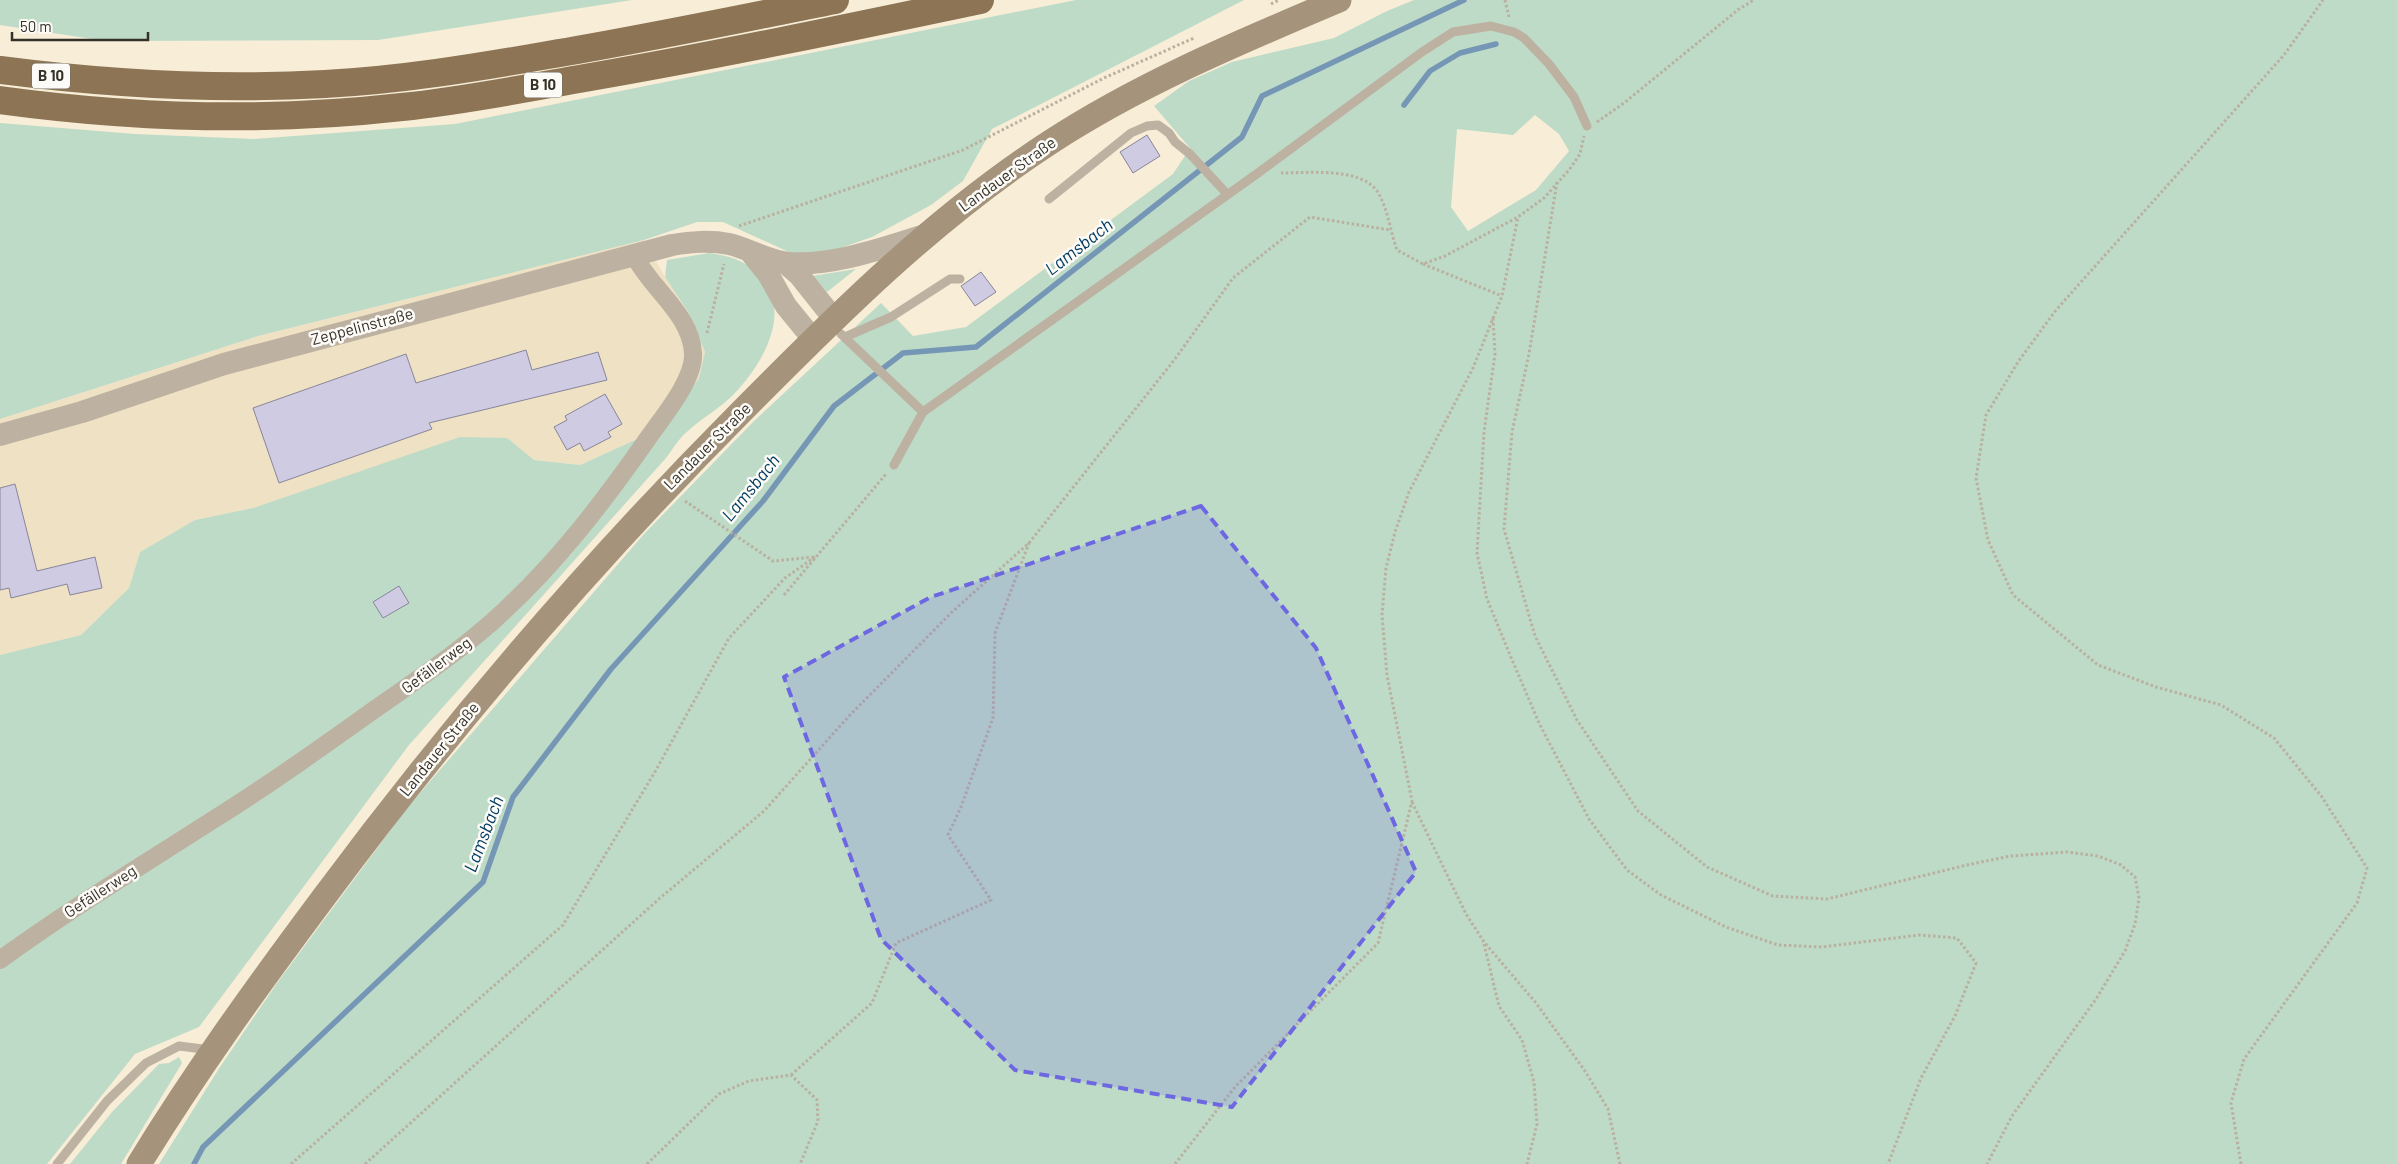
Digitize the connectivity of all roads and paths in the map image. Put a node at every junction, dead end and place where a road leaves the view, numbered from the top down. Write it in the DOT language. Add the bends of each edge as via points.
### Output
graph roads {
  1 [pos="835,0"];
  2 [pos="980,0"];
  3 [pos="1279,0"];
  4 [pos="1339,0"];
  5 [pos="1754,0"];
  6 [pos="2323,0"];
  7 [pos="1262,8"];
  8 [pos="1200,35"];
  9 [pos="0,70"];
  10 [pos="0,100"];
  11 [pos="1624,104"];
  12 [pos="1587,126"];
  13 [pos="1258,173"];
  14 [pos="1227,194"];
  15 [pos="1049,199"];
  16 [pos="1518,218"];
  17 [pos="1390,230"];
  18 [pos="929,233"];
  19 [pos="729,244"];
  20 [pos="751,253"];
  21 [pos="634,255"];
  22 [pos="784,262"];
  23 [pos="1423,264"];
  24 [pos="960,279"];
  25 [pos="1502,296"];
  26 [pos="1493,318"];
  27 [pos="830,330"];
  28 [pos="693,356"];
  29 [pos="923,412"];
  30 [pos="0,434"];
  31 [pos="894,464"];
  32 [pos="696,508"];
  33 [pos="1029,543"];
  34 [pos="815,557"];
  35 [pos="784,596"];
  36 [pos="1412,801"];
  37 [pos="1484,942"];
  38 [pos="0,960"];
  39 [pos="212,1050"];
  40 [pos="792,1075"];
  41 [pos="57,1164"];
  42 [pos="140,1164"];
  43 [pos="291,1164"];
  44 [pos="364,1164"];
  45 [pos="647,1164"];
  46 [pos="800,1164"];
  47 [pos="1175,1164"];
  48 [pos="1527,1164"];
  49 [pos="1620,1164"];
  50 [pos="1888,1164"];
  51 [pos="1987,1164"];
  52 [pos="2241,1164"];
  1 -- 9 [label="highway, B 10" via="614,44 466,70 392,79 268,86 160,85"];
  2 -- 10 [label="highway, B 10" via="614,73 402,107 327,114 220,116 100,110"];
  3 -- 7 [label="path"];
  4 -- 18 [label="main road, Landauer Straße" via="1254,36 1108,108 1050,142 965,202"];
  5 -- 11 [label="path"];
  6 -- 52 [label="path" via="2284,55 2056,310 2018,362 1986,415 1976,478 1988,540 2013,595 2098,665 2156,687 2221,705 2274,738 2322,798 2367,868 2357,903 2244,1059 2231,1103"];
  8 -- 19 [label="path" via="1104,78 963,150 737,227"];
  12 -- 13 [label="lane" via="1574,97 1524,38 1491,26 1477,28 1454,32 1422,52"];
  13 -- 14 [label="lane"];
  13 -- 17 [label="path" via="1344,174 1358,178 1376,190"];
  14 -- 15 [label="lane" via="1158,125 1131,133"];
  14 -- 29 [label="lane"];
  16 -- 23 [label="path"];
  16 -- 25 [label="path"];
  16 -- 51 [label="path" via="1544,198 1557,182 1529,354 1512,432 1504,529 1535,636 1577,720 1638,811 1707,867 1773,896 1827,899 2011,856 2067,852 2098,856 2121,865 2135,877 2139,898 2135,924 2125,950 2096,999 2012,1116"];
  17 -- 23 [label="path" via="1397,250"];
  17 -- 33 [label="path" via="1310,217 1233,278 1175,359"];
  18 -- 22 [label="street" via="874,251 825,261"];
  18 -- 27 [label="main road, Landauer Straße"];
  19 -- 20 [label="street, Zeppelinstraße"];
  19 -- 21 [label="street, Zeppelinstraße" via="700,241"];
  19 -- 28 [label="path" via="704,341"];
  20 -- 22 [label="street, Zeppelinstraße"];
  20 -- 27 [label="street" via="768,274 786,306"];
  21 -- 28 [label="street" via="645,276 683,324"];
  21 -- 30 [label="street, Zeppelinstraße" via="224,364 82,412"];
  22 -- 27 [label="street" via="799,275"];
  23 -- 25 [label="path"];
  24 -- 27 [label="lane" via="950,279 891,317"];
  25 -- 26 [label="path"];
  26 -- 36 [label="path" via="1474,368 1409,492 1386,568 1382,616 1387,675"];
  26 -- 50 [label="path" via="1495,354 1484,432 1477,552 1487,599 1539,723 1589,819 1627,870 1662,896 1726,927 1778,945 1822,947 1919,935 1957,938 1976,963 1954,1016 1921,1078"];
  27 -- 29 [label="lane"];
  27 -- 39 [label="main road, Landauer Straße" via="665,488 490,685 346,867"];
  28 -- 38 [label="street, Gefällerweg" via="682,388 622,474 550,565 503,612 435,667 344,731 209,823 90,897"];
  29 -- 31 [label="lane"];
  31 -- 34 [label="path"];
  32 -- 34 [label="path" via="773,561"];
  33 -- 40 [label="path" via="995,633 993,718 962,807 948,835 991,900 896,943 872,1002"];
  33 -- 44 [label="path" via="952,612 848,716 764,811 660,898"];
  34 -- 35 [label="path"];
  34 -- 43 [label="path" via="785,578 729,638 656,770 563,925"];
  36 -- 37 [label="path" via="1466,914"];
  36 -- 47 [label="path" via="1378,943 1235,1087"];
  37 -- 48 [label="path" via="1499,1006 1522,1040 1534,1082 1537,1124"];
  37 -- 49 [label="path" via="1536,1002 1585,1070 1608,1109"];
  39 -- 41 [label="lane" via="179,1046 146,1063 107,1101"];
  39 -- 42 [label="main road, Landauer Straße"];
  40 -- 45 [label="path" via="749,1081 719,1094"];
  40 -- 46 [label="path" via="817,1100 818,1121"];
}
